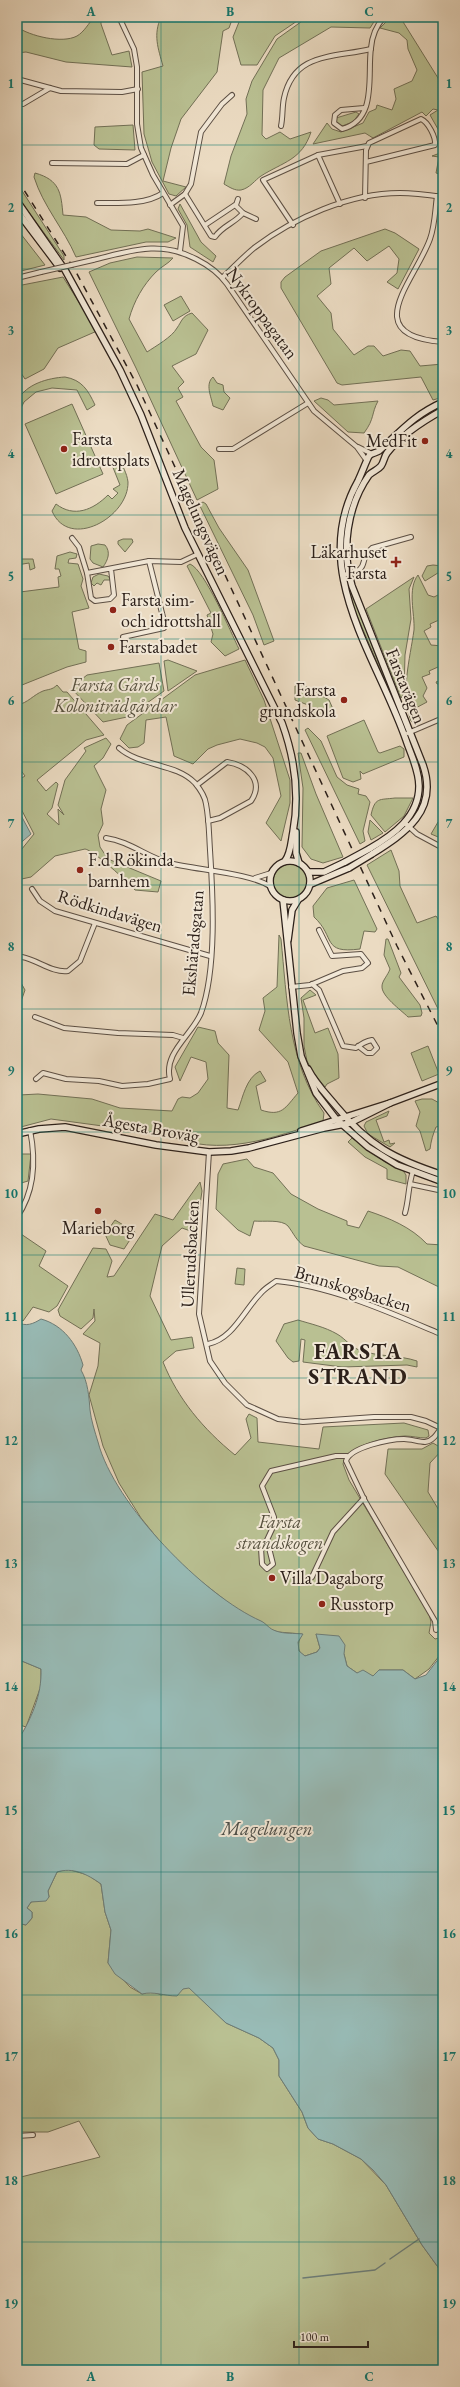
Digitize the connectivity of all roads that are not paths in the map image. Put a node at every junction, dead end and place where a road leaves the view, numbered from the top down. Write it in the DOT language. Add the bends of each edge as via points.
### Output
graph roads {
  1 [pos="52,17"];
  2 [pos="61,17"];
  3 [pos="120,17"];
  4 [pos="384,17"];
  5 [pos="371,49"];
  6 [pos="17,79"];
  7 [pos="50,88"];
  8 [pos="138,89"];
  9 [pos="232,95"];
  10 [pos="17,104"];
  11 [pos="364,108"];
  12 [pos="281,126"];
  13 [pos="367,146"];
  14 [pos="144,155"];
  15 [pos="318,155"];
  16 [pos="366,162"];
  17 [pos="52,163"];
  18 [pos="164,193"];
  19 [pos="184,194"];
  20 [pos="437,196"];
  21 [pos="443,197"];
  22 [pos="365,198"];
  23 [pos="238,199"];
  24 [pos="17,201"];
  25 [pos="97,203"];
  26 [pos="340,204"];
  27 [pos="170,205"];
  28 [pos="236,205"];
  29 [pos="17,211"];
  30 [pos="243,213"];
  31 [pos="256,219"];
  32 [pos="205,225"];
  33 [pos="293,225"];
  34 [pos="180,251"];
  35 [pos="17,277"];
  36 [pos="223,278"];
  37 [pos="74,288"];
  38 [pos="443,342"];
  39 [pos="443,402"];
  40 [pos="308,403"];
  41 [pos="443,410"];
  42 [pos="357,447"];
  43 [pos="219,449"];
  44 [pos="374,454"];
  45 [pos="383,459"];
  46 [pos="367,462"];
  47 [pos="376,469"];
  48 [pos="411,537"];
  49 [pos="72,538"];
  50 [pos="198,554"];
  51 [pos="148,561"];
  52 [pos="111,569"];
  53 [pos="87,573"];
  54 [pos="348,574"];
  55 [pos="342,575"];
  56 [pos="123,636"];
  57 [pos="443,718"];
  58 [pos="407,733"];
  59 [pos="119,748"];
  60 [pos="197,785"];
  61 [pos="296,818"];
  62 [pos="208,821"];
  63 [pos="405,823"];
  64 [pos="410,828"];
  65 [pos="106,838"];
  66 [pos="443,848"];
  67 [pos="285,861"];
  68 [pos="299,863"];
  69 [pos="212,872"];
  70 [pos="309,872"];
  71 [pos="271,873"];
  72 [pos="255,878"];
  73 [pos="310,884"];
  74 [pos="271,888"];
  75 [pos="32,889"];
  76 [pos="283,900"];
  77 [pos="298,900"];
  78 [pos="95,923"];
  79 [pos="319,930"];
  80 [pos="288,944"];
  81 [pos="210,956"];
  82 [pos="22,957"];
  83 [pos="312,984"];
  84 [pos="291,987"];
  85 [pos="35,1017"];
  86 [pos="183,1038"];
  87 [pos="358,1046"];
  88 [pos="301,1056"];
  89 [pos="36,1079"];
  90 [pos="443,1083"];
  91 [pos="390,1103"];
  92 [pos="345,1117"];
  93 [pos="336,1119"];
  94 [pos="350,1123"];
  95 [pos="342,1124"];
  96 [pos="30,1130"];
  97 [pos="17,1134"];
  98 [pos="280,1140"];
  99 [pos="209,1152"];
  100 [pos="413,1171"];
  101 [pos="443,1175"];
  102 [pos="443,1182"];
  103 [pos="410,1184"];
  104 [pos="443,1191"];
  105 [pos="405,1213"];
  106 [pos="17,1217"];
  107 [pos="443,1335"];
  108 [pos="208,1344"];
  109 [pos="442,1428"];
  110 [pos="347,1456"];
  111 [pos="364,1498"];
  112 [pos="267,1540"];
  113 [pos="312,1577"];
  114 [pos="436,1630"];
  115 [pos="33,2135"];
  116 [pos="17,2136"];
  1 -- 2 [label="street"];
  3 -- 8 [label="street" via="134,49"];
  4 -- 5 [label="street" via="376,27"];
  5 -- 11 [label="street" via="369,95"];
  5 -- 12 [label="street" via="327,56 297,70 290,80 283,100"];
  6 -- 7 [label="street"];
  7 -- 8 [label="street" via="61,91 115,92"];
  7 -- 10 [label="street" via="23,104"];
  8 -- 14 [label="street" via="138,124"];
  9 -- 19 [label="street" via="222,104 201,133 191,184"];
  11 -- 11 [label="street" via="341,110 334,115 334,123 342,128 348,127 360,118"];
  13 -- 15 [label="street"];
  13 -- 16 [label="street"];
  13 -- 16 [label="street" via="421,119 426,122 435,142 430,147"];
  14 -- 17 [label="street" via="127,164"];
  14 -- 18 [label="street"];
  15 -- 26 [label="street"];
  15 -- 33 [label="street" via="263,180"];
  16 -- 22 [label="street"];
  18 -- 25 [label="street" via="133,202"];
  18 -- 27 [label="street"];
  19 -- 27 [label="street"];
  19 -- 32 [label="street"];
  20 -- 21 [label="street"];
  20 -- 22 [label="street" via="400,193"];
  20 -- 38 [label="street" via="430,238 400,299 397,311 400,326 409,335 420,340"];
  22 -- 26 [label="street"];
  23 -- 28 [label="street"];
  24 -- 37 [label="main road, Magelungsvägen" via="54,253"];
  26 -- 33 [label="street"];
  27 -- 34 [label="street" via="183,226"];
  28 -- 30 [label="street"];
  28 -- 32 [label="street"];
  29 -- 37 [label="main road, Magelungsvägen"];
  30 -- 31 [label="street"];
  30 -- 32 [label="street" via="220,230 215,237 211,236"];
  33 -- 36 [label="street" via="256,247"];
  34 -- 35 [label="street, Nykroppagatan, bridge" via="149,248"];
  34 -- 36 [label="street, Nykroppagatan" via="202,262"];
  36 -- 40 [label="street, Nykroppagatan"];
  37 -- 50 [label="main road, Magelungsvägen" via="132,395"];
  39 -- 44 [label="main road, Farstavägen" via="416,416"];
  40 -- 42 [label="street, Nykroppagatan" via="321,418"];
  40 -- 43 [label="street" via="233,449"];
  41 -- 45 [label="main road, Farstavägen" via="404,436"];
  42 -- 44 [label="street, Nykroppagatan"];
  42 -- 46 [label="street, Nykroppagatan"];
  44 -- 45 [label="main road"];
  44 -- 46 [label="main road, Farstavägen"];
  45 -- 47 [label="main road, Farstavägen" via="381,466"];
  46 -- 47 [label="main road"];
  46 -- 55 [label="main road, Farstavägen" via="343,515 339,550"];
  47 -- 54 [label="main road, Farstavägen" via="362,488 351,516 347,544"];
  48 -- 54 [label="street" via="372,548 366,556 363,568"];
  49 -- 53 [label="street" via="79,547"];
  50 -- 51 [label="street" via="181,562"];
  50 -- 61 [label="main road, Magelungsvägen" via="284,728 296,779"];
  51 -- 52 [label="street"];
  51 -- 56 [label="street" via="165,625 164,628"];
  52 -- 53 [label="street"];
  52 -- 53 [label="street" via="114,595 110,599 95,601 92,598"];
  54 -- 55 [label="street"];
  54 -- 58 [label="main road, Farstavägen"];
  55 -- 58 [label="main road, Farstavägen" via="349,604"];
  57 -- 58 [label="street"];
  58 -- 63 [label="main road, Farstavägen" via="419,786 415,805"];
  58 -- 64 [label="main road, Farstavägen" via="425,773 427,784 423,807"];
  59 -- 60 [label="street, Ekshäradsgatan" via="139,761 186,775"];
  60 -- 62 [label="street, Ekshäradsgatan" via="206,804"];
  60 -- 62 [label="street" via="227,762 243,766 254,779 256,790 251,801 220,818"];
  61 -- 67 [label="main road, Magelungsvägen" via="290,852"];
  61 -- 68 [label="main road, Magelungsvägen" via="296,852"];
  62 -- 69 [label="street, Ekshäradsgatan"];
  63 -- 64 [label="street"];
  63 -- 70 [label="main road, Farstavägen, bridge" via="390,836 345,862 324,872"];
  64 -- 66 [label="street"];
  64 -- 73 [label="main road, Farstavägen, bridge" via="350,868"];
  65 -- 69 [label="street" via="118,840 165,862"];
  67 -- 68 [label="main road"];
  67 -- 71 [label="main road"];
  68 -- 70 [label="main road"];
  69 -- 72 [label="street"];
  69 -- 81 [label="street, Ekshäradsgatan" via="213,918"];
  70 -- 73 [label="main road"];
  71 -- 72 [label="street"];
  71 -- 74 [label="main road"];
  72 -- 74 [label="street"];
  73 -- 77 [label="main road" via="305,896"];
  74 -- 76 [label="main road"];
  75 -- 78 [label="street, Rödkindavägen" via="47,907"];
  76 -- 77 [label="main road"];
  76 -- 80 [label="main road"];
  77 -- 80 [label="main road" via="292,910"];
  78 -- 81 [label="street, Rödkindavägen"];
  78 -- 82 [label="street" via="80,961 68,971 55,970 33,959"];
  79 -- 83 [label="street" via="332,956 360,954 368,963 362,968 343,971"];
  80 -- 84 [label="main road"];
  81 -- 86 [label="street, Ekshäradsgatan" via="201,1012 192,1029"];
  83 -- 84 [label="street"];
  83 -- 87 [label="street" via="320,990 343,1046"];
  84 -- 88 [label="main road"];
  85 -- 86 [label="street" via="64,1028 173,1035"];
  86 -- 89 [label="street, Ekshäradsgatan" via="172,1058 170,1079 161,1082 122,1086 99,1081 66,1079 43,1073"];
  88 -- 92 [label="main road" via="314,1080"];
  88 -- 93 [label="main road" via="316,1093"];
  90 -- 91 [label="main road, Ågesta Broväg"];
  91 -- 92 [label="main road, Ågesta Broväg"];
  91 -- 94 [label="main road, Ågesta Broväg"];
  92 -- 93 [label="main road, Ågesta Broväg"];
  92 -- 94 [label="main road"];
  93 -- 95 [label="main road"];
  93 -- 98 [label="main road, Ågesta Broväg"];
  94 -- 95 [label="main road, Ågesta Broväg"];
  94 -- 101 [label="main road" via="371,1143 386,1152"];
  95 -- 98 [label="main road, Ågesta Broväg"];
  95 -- 100 [label="main road" via="378,1154"];
  96 -- 97 [label="main road, Ågesta Broväg"];
  96 -- 99 [label="main road, Ågesta Broväg" via="65,1127 156,1145"];
  96 -- 106 [label="street" via="35,1163 24,1207"];
  98 -- 99 [label="main road, Ågesta Broväg" via="249,1148"];
  99 -- 108 [label="street, Ullerudsbacken" via="199,1314"];
  100 -- 102 [label="main road"];
  100 -- 103 [label="street"];
  103 -- 104 [label="street"];
  103 -- 105 [label="street"];
  107 -- 108 [label="street, Brunskogsbacken" via="388,1312 342,1297 298,1283 276,1281 262,1292 226,1336"];
  108 -- 109 [label="street, Ullerudsbacken" via="210,1361 224,1383 246,1405 270,1418 303,1422 411,1417"];
  109 -- 110 [label="street" via="433,1439 425,1442 393,1440"];
  110 -- 111 [label="street" via="347,1467"];
  110 -- 112 [label="street" via="336,1456 271,1471 262,1486 274,1517 274,1525"];
  111 -- 113 [label="street" via="333,1532"];
  111 -- 114 [label="street" via="435,1620"];
  112 -- 112 [label="street" via="273,1564 267,1569 262,1564 261,1548"];
  115 -- 116 [label="street"];
}
